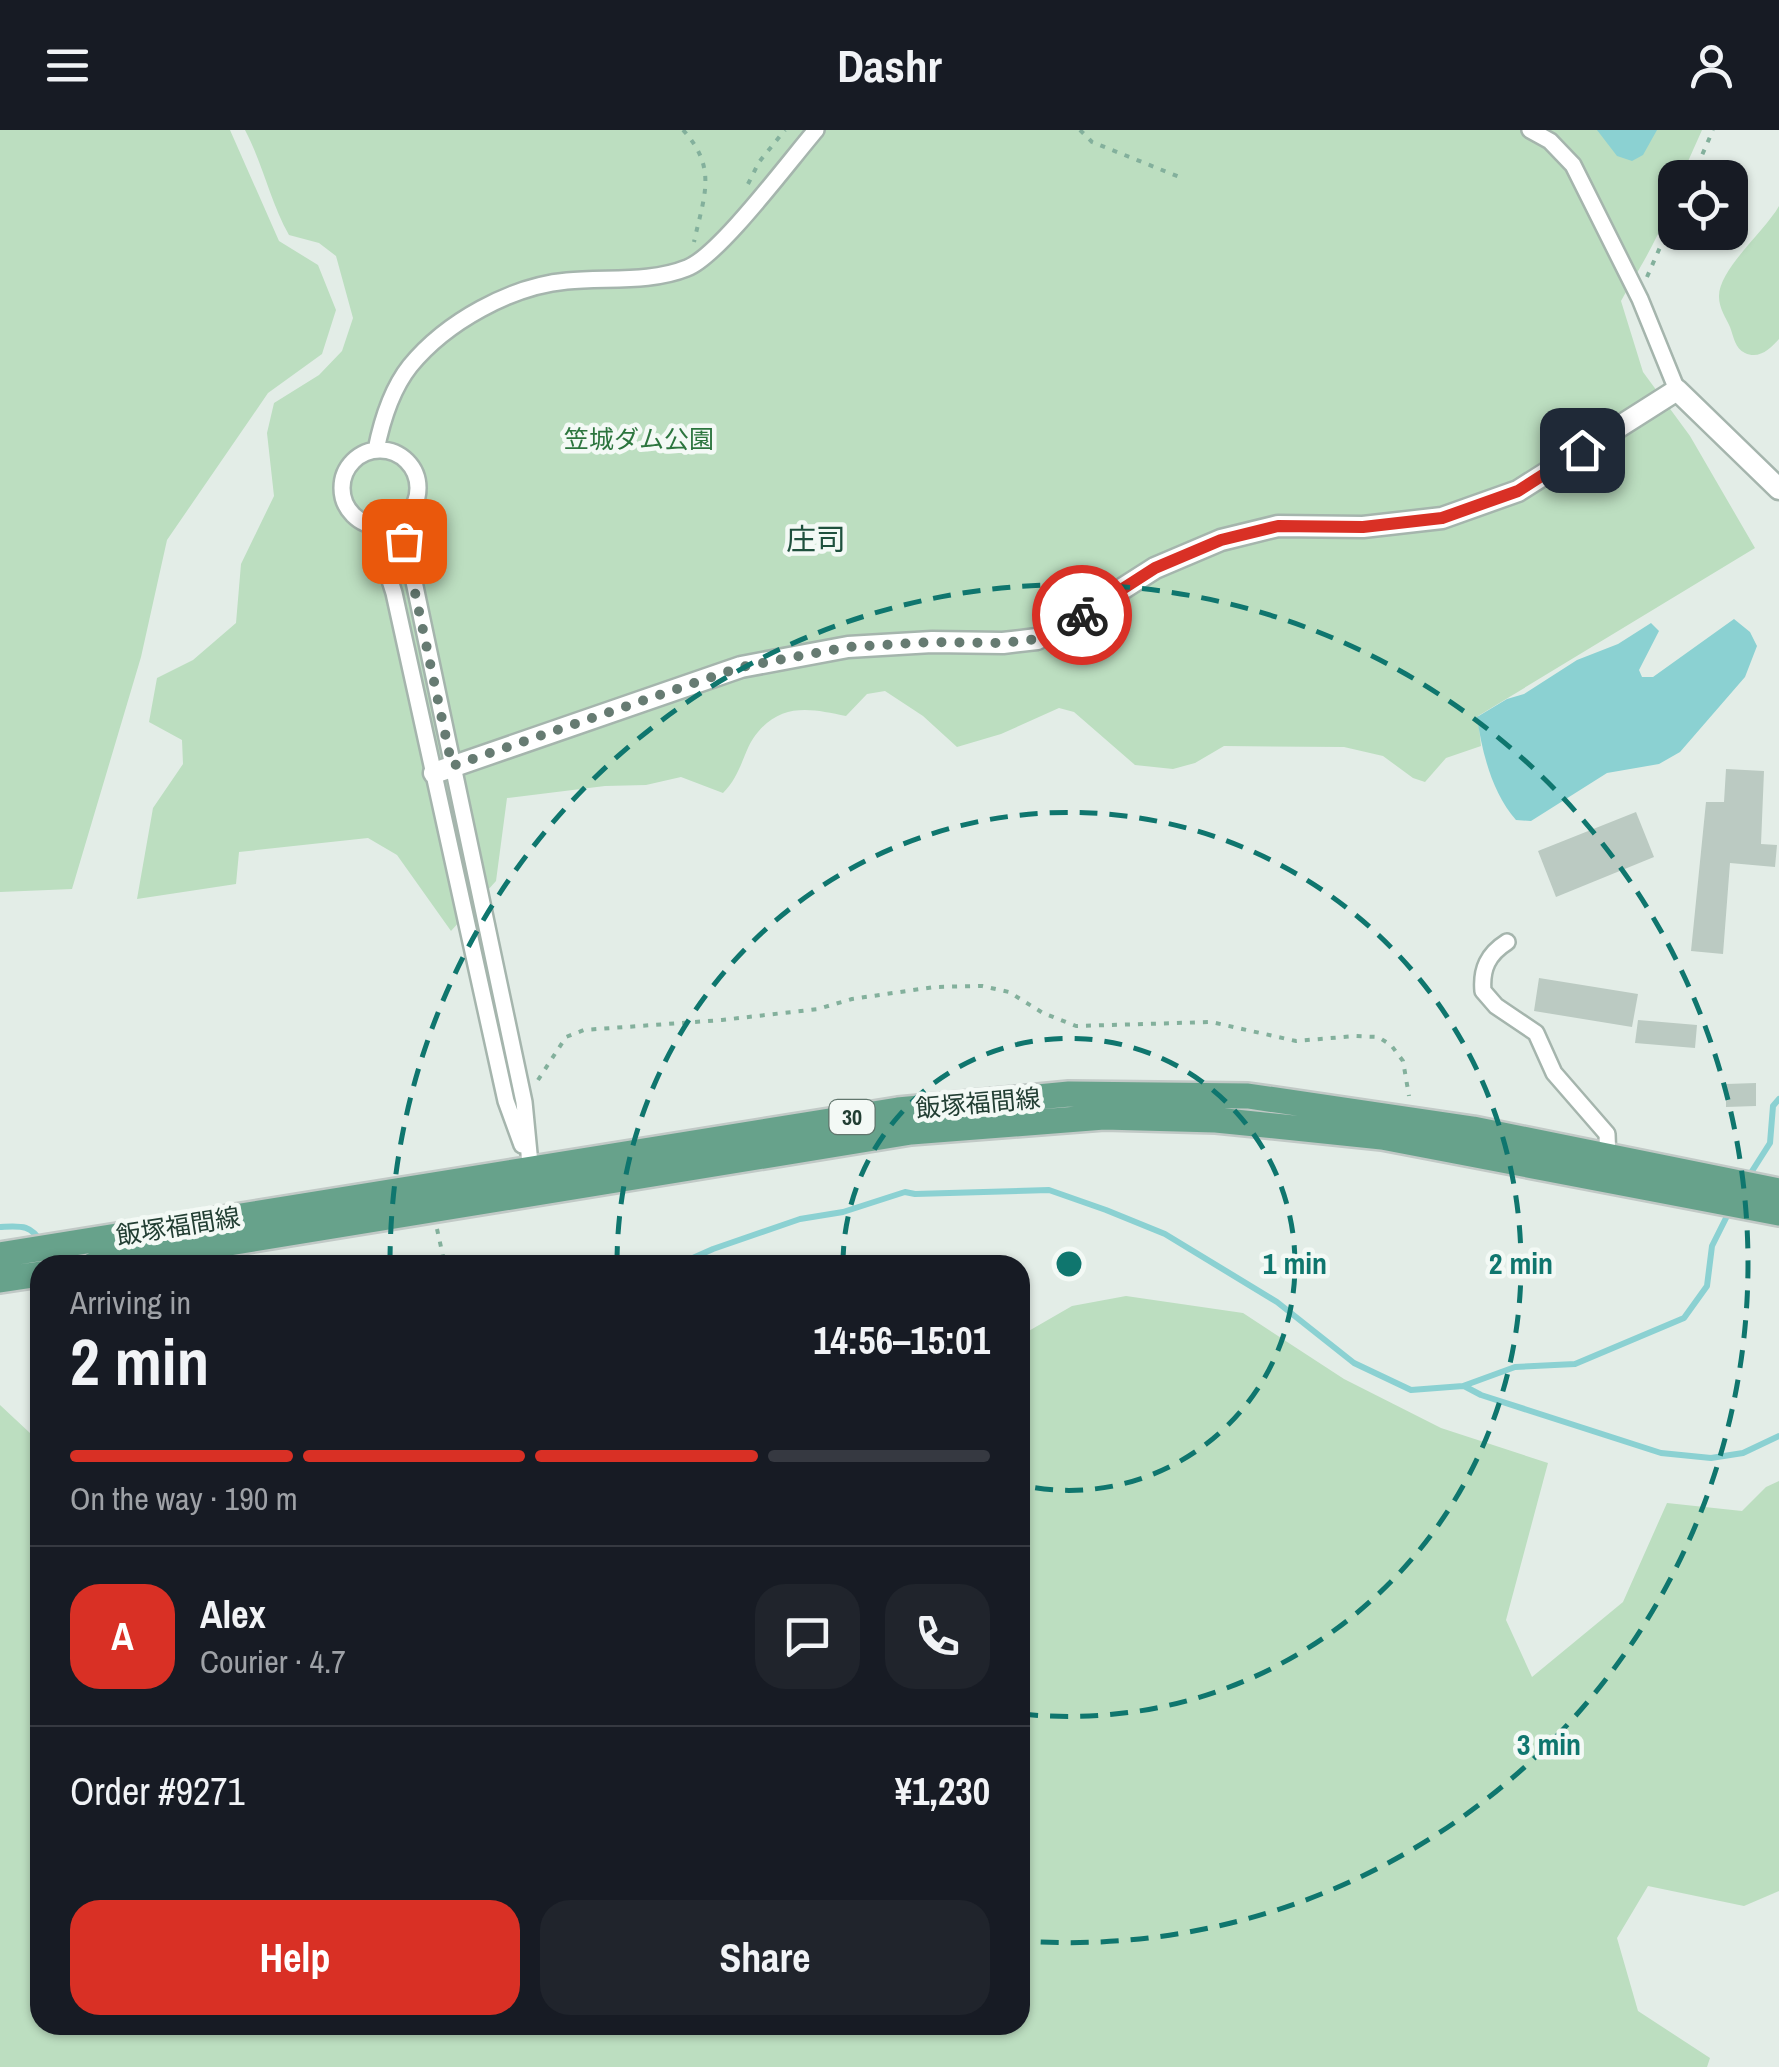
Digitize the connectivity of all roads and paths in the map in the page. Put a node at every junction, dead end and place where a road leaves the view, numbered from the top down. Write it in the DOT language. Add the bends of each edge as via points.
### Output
graph roads {
  1 [pos="683,130"];
  2 [pos="784,130"];
  3 [pos="816,130"];
  4 [pos="1080,130"];
  5 [pos="1530,130"];
  6 [pos="1713,130"];
  7 [pos="1700,160"];
  8 [pos="1182,178"];
  9 [pos="744,213"];
  10 [pos="1658,248"];
  11 [pos="688,268"];
  12 [pos="1640,299"];
  13 [pos="1677,390"];
  14 [pos="376,450"];
  15 [pos="1779,489"];
  16 [pos="401,520"];
  17 [pos="374,526"];
  18 [pos="443,770"];
  19 [pos="1507,942"];
  20 [pos="524,1102"];
  21 [pos="1414,1121"];
  22 [pos="1607,1167"];
  23 [pos="532,1180"];
  24 [pos="1771,1200"];
  25 [pos="432,1210"];
  26 [pos="0,1255"];
  27 [pos="155,1255"];
  28 [pos="443,1255"];
  29 [pos="30,1276"];
  30 [pos="0,1280"];
  1 -- 11 [label="path" via="706,164"];
  2 -- 9 [label="path" via="744,191"];
  3 -- 9 [label="street"];
  4 -- 8 [label="path" via="1092,142"];
  5 -- 12 [label="street" via="1573,165"];
  6 -- 7 [label="path"];
  9 -- 11 [label="street" via="718,246"];
  10 -- 12 [label="path"];
  11 -- 14 [label="street" via="533,285 456,326 410,366 382,420"];
  12 -- 13 [label="street"];
  13 -- 15 [label="street"];
  13 -- 18 [label="street" via="1518,491 1442,518 1363,527 1278,526 1240,535 1155,568 1037,639 848,647 741,667"];
  14 -- 16 [label="street" via="406,460 417,478 417,500"];
  14 -- 17 [label="street" via="354,460 341,494 352,515"];
  16 -- 17 [label="street"];
  16 -- 18 [label="street"];
  17 -- 18 [label="street"];
  18 -- 20 [label="street"];
  18 -- 23 [label="street" via="506,1101"];
  19 -- 22 [label="street" via="1484,966 1483,991 1536,1033 1554,1073 1607,1134"];
  20 -- 21 [label="path" via="566,1037 584,1030 742,1018 934,987 982,986 1009,992 1076,1026 1211,1022 1296,1040 1378,1037 1403,1061"];
  20 -- 23 [label="street"];
  21 -- 22 [label="main road, 飯塚福間線 / 30"];
  21 -- 23 [label="main road, 飯塚福間線 / 30" via="1248,1096 1068,1094 898,1110"];
  22 -- 23 [label="main road, 飯塚福間線 / 30" via="1324,1129 1104,1117 911,1132"];
  22 -- 24 [label="main road, 飯塚福間線 / 30"];
  23 -- 25 [label="main road, 飯塚福間線 / 30"];
  23 -- 26 [label="main road, 飯塚福間線 / 30"];
  25 -- 27 [label="main road, 飯塚福間線 / 30"];
  25 -- 28 [label="path"];
  29 -- 30 [label="main road"];
}
